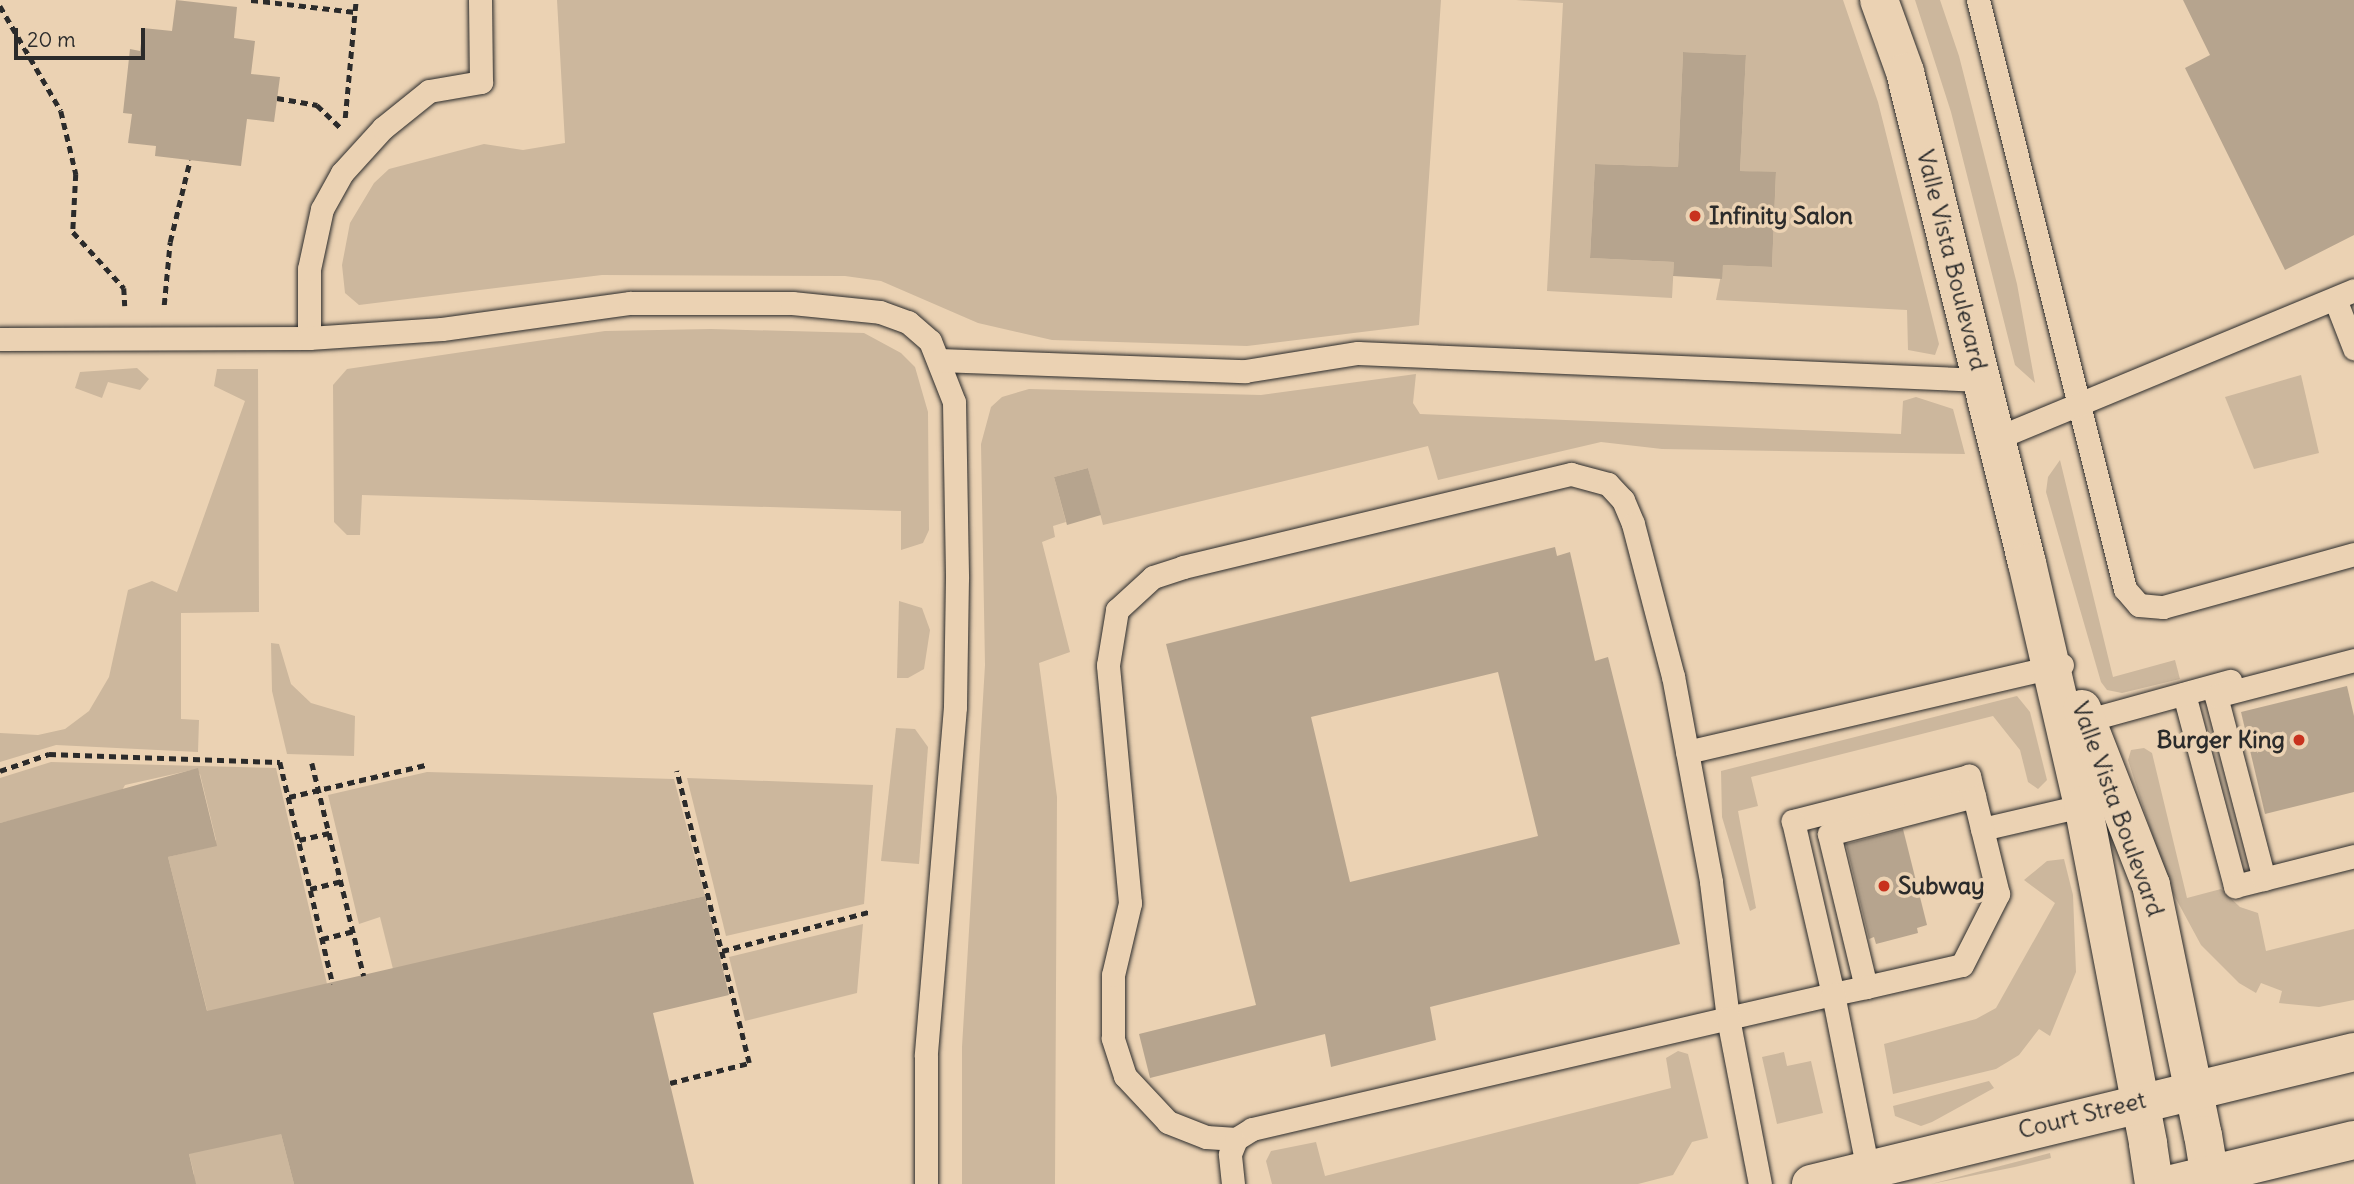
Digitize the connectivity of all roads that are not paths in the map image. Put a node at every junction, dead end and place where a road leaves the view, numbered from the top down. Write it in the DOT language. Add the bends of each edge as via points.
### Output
graph roads {
  1 [pos="480,0"];
  2 [pos="1879,0"];
  3 [pos="1978,0"];
  4 [pos="2345,294"];
  5 [pos="309,338"];
  6 [pos="0,339"];
  7 [pos="2354,348"];
  8 [pos="939,360"];
  9 [pos="1982,380"];
  10 [pos="2080,400"];
  11 [pos="1997,438"];
  12 [pos="2354,554"];
  13 [pos="2354,645"];
  14 [pos="2354,660"];
  15 [pos="2058,666"];
  16 [pos="2184,694"];
  17 [pos="2076,723"];
  18 [pos="1687,752"];
  19 [pos="1974,796"];
  20 [pos="2098,802"];
  21 [pos="1982,829"];
  22 [pos="2354,856"];
  23 [pos="2264,878"];
  24 [pos="1866,987"];
  25 [pos="1833,994"];
  26 [pos="1728,1018"];
  27 [pos="2354,1052"];
  28 [pos="2196,1087"];
  29 [pos="2141,1100"];
  30 [pos="1236,1139"];
  31 [pos="2354,1140"];
  32 [pos="1868,1171"];
  33 [pos="2197,1181"];
  34 [pos="926,1184"];
  35 [pos="1233,1184"];
  36 [pos="1760,1184"];
  37 [pos="1811,1184"];
  38 [pos="2154,1184"];
  1 -- 5 [label="lane" via="481,82 429,91 383,128 342,173 322,209 309,269"];
  2 -- 9 [label="street, Valle Vista Boulevard" via="1905,72"];
  3 -- 10 [label="lane"];
  4 -- 7 [label="lane"];
  4 -- 10 [label="lane"];
  5 -- 6 [label="lane"];
  5 -- 8 [label="lane" via="442,329 630,303 792,303 880,312 908,322 929,341"];
  8 -- 9 [label="lane" via="1245,371 1358,353"];
  8 -- 34 [label="lane" via="954,402 957,460 955,707 926,1056"];
  9 -- 11 [label="street, Valle Vista Boulevard"];
  10 -- 11 [label="lane"];
  10 -- 12 [label="lane" via="2125,589 2139,605 2163,607"];
  11 -- 15 [label="street, Valle Vista Boulevard"];
  13 -- 16 [label="lane"];
  14 -- 23 [label="lane" via="2216,696"];
  15 -- 17 [label="street, Valle Vista Boulevard"];
  15 -- 18 [label="lane"];
  16 -- 17 [label="lane"];
  16 -- 23 [label="lane" via="2235,886"];
  17 -- 20 [label="street, Valle Vista Boulevard"];
  18 -- 26 [label="lane"];
  18 -- 30 [label="lane" via="1633,524 1623,500 1608,484 1591,477 1571,474 1183,567 1132,591 1117,610 1108,665 1130,904 1113,975 1113,1038 1125,1076 1168,1122 1206,1137"];
  19 -- 21 [label="lane"];
  19 -- 24 [label="lane" via="1829,834"];
  19 -- 25 [label="lane" via="1969,776 1793,821"];
  20 -- 21 [label="lane"];
  20 -- 28 [label="street, Valle Vista Boulevard" via="2151,885"];
  20 -- 29 [label="street, Valle Vista Boulevard"];
  21 -- 24 [label="lane" via="1998,894 1962,965"];
  22 -- 23 [label="lane"];
  24 -- 25 [label="lane"];
  25 -- 26 [label="lane"];
  25 -- 32 [label="lane"];
  26 -- 30 [label="lane" via="1252,1129"];
  26 -- 36 [label="lane"];
  27 -- 28 [label="street, Court Street"];
  28 -- 29 [label="street, Court Street"];
  28 -- 33 [label="street, Valle Vista Boulevard" via="2203,1135"];
  29 -- 32 [label="street, Court Street"];
  29 -- 38 [label="street, Valle Vista Boulevard"];
  30 -- 35 [label="lane" via="1230,1154"];
  31 -- 33 [label="street"];
  32 -- 37 [label="street, Court Street"];
}
